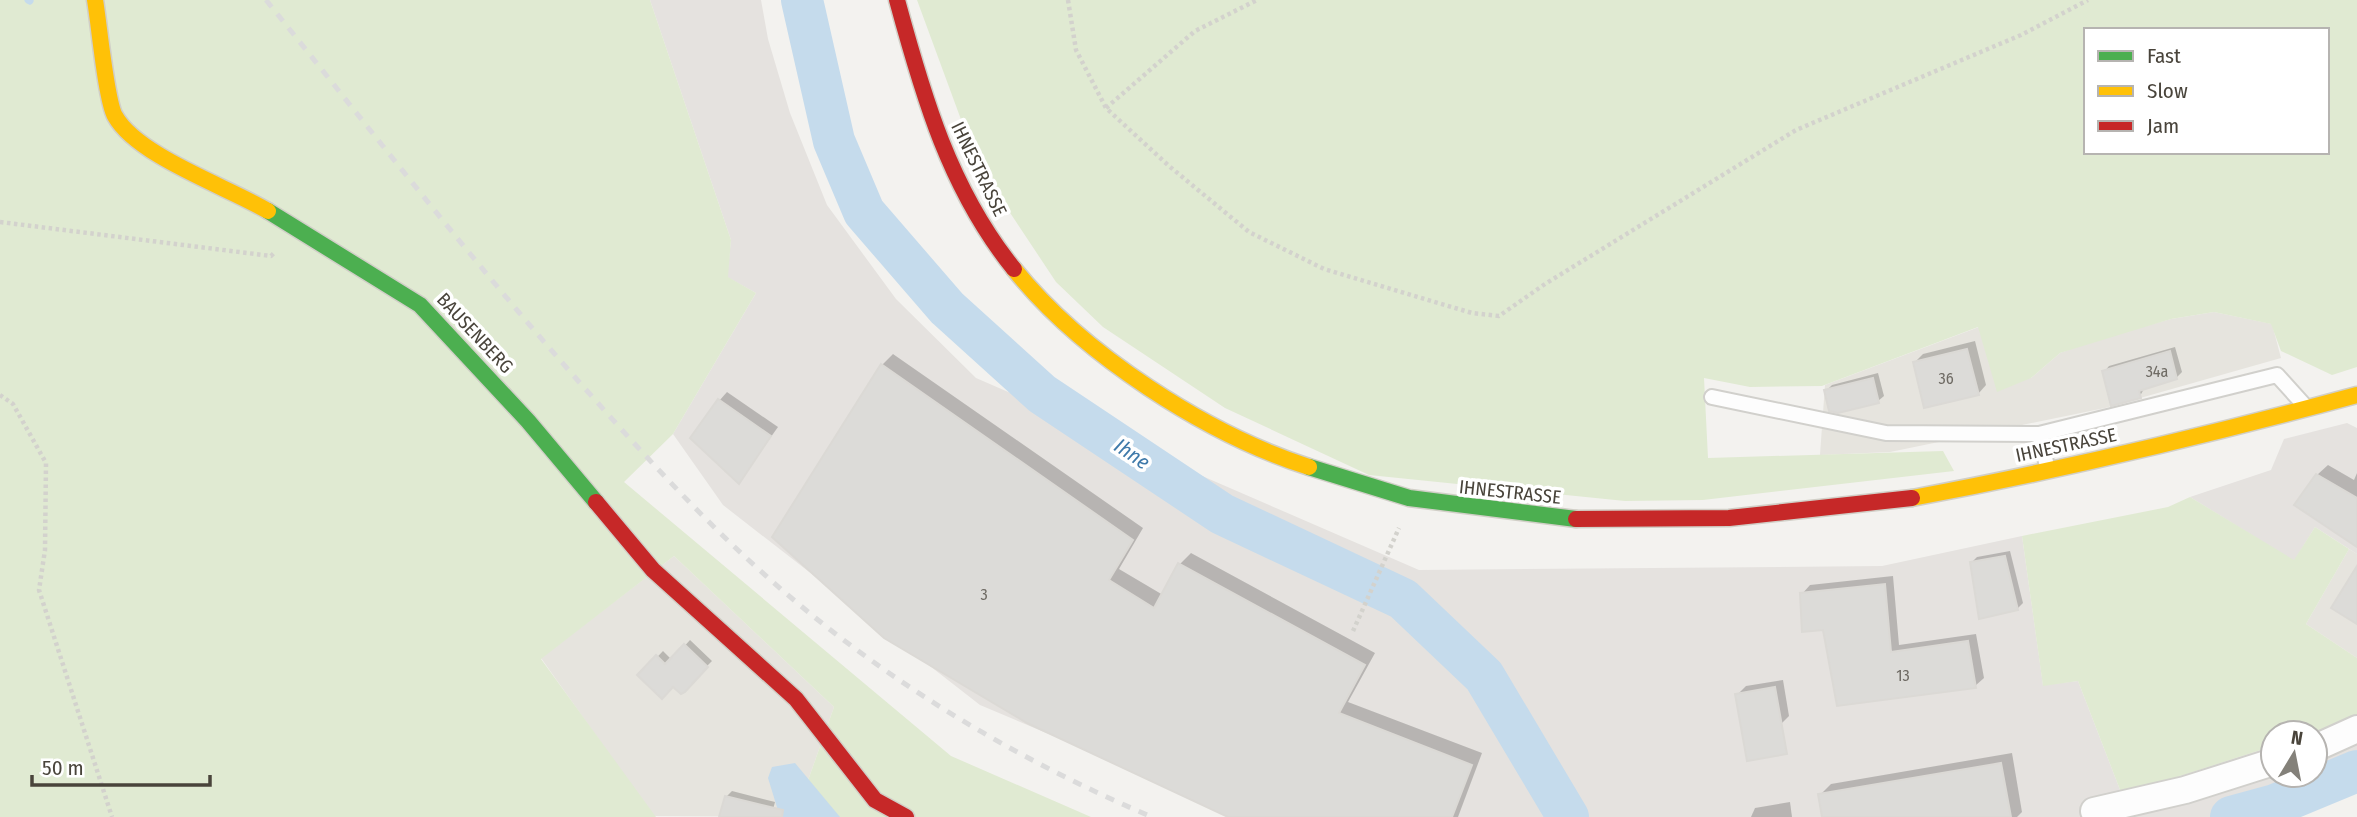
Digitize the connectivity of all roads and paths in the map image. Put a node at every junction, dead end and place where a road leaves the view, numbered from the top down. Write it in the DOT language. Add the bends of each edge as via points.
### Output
graph roads {
  1 [pos="897,0"];
  2 [pos="1068,0"];
  3 [pos="1257,0"];
  4 [pos="2088,0"];
  5 [pos="103,3"];
  6 [pos="1106,108"];
  7 [pos="0,222"];
  8 [pos="298,229"];
  9 [pos="0,395"];
  10 [pos="2357,395"];
  11 [pos="1712,397"];
  12 [pos="2307,409"];
  13 [pos="2039,434"];
  14 [pos="2048,471"];
  15 [pos="1394,534"];
  16 [pos="1353,631"];
  17 [pos="2357,729"];
  18 [pos="2329,742"];
  19 [pos="2259,766"];
  20 [pos="2094,811"];
  21 [pos="112,817"];
  22 [pos="906,817"];
  1 -- 14 [label="main road, IHNESTRASSE" via="924,99 946,157 970,207 1002,256 1050,309 1159,397 1220,433 1289,464 1351,486 1421,503 1580,520 1661,522 1843,506"];
  2 -- 6 [label="path" via="1076,50"];
  3 -- 6 [label="path" via="1195,31"];
  4 -- 6 [label="path" via="2021,35 1796,130 1499,316 1472,313 1324,269 1249,232"];
  5 -- 8 [label="main road, BAUSENBERG" via="113,114 126,132 179,166"];
  7 -- 8 [label="path" via="271,256"];
  8 -- 22 [label="main road, BAUSENBERG" via="420,305 528,421 653,570 796,699 875,800"];
  9 -- 21 [label="path" via="13,404 46,463 45,550 39,590"];
  10 -- 12 [label="main road, IHNESTRASSE"];
  11 -- 13 [label="lane" via="1886,433"];
  12 -- 13 [label="lane" via="2277,375"];
  12 -- 14 [label="main road, IHNESTRASSE"];
  13 -- 14 [label="lane"];
  15 -- 16 [label="path"];
  17 -- 18 [label="street"];
  19 -- 20 [label="street"];
}
